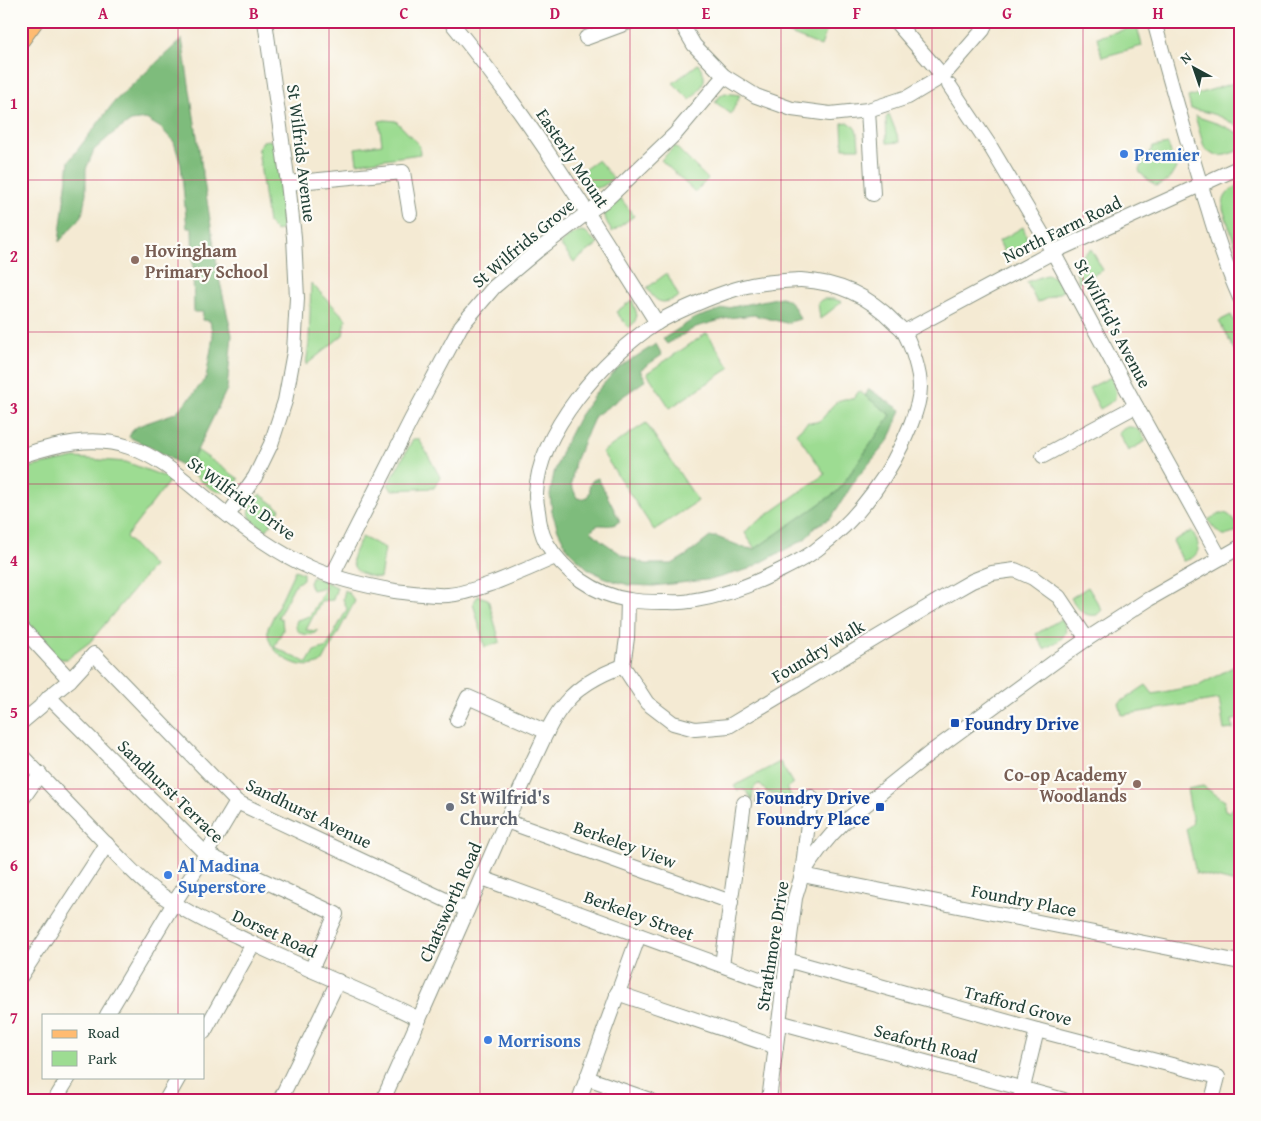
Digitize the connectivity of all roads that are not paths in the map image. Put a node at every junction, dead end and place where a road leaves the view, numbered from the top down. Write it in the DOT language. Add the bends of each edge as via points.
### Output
graph roads {
  1 [pos="34,21"];
  2 [pos="265,21"];
  3 [pos="450,21"];
  4 [pos="632,21"];
  5 [pos="680,21"];
  6 [pos="895,21"];
  7 [pos="986,21"];
  8 [pos="1154,21"];
  9 [pos="586,38"];
  10 [pos="21,39"];
  11 [pos="724,76"];
  12 [pos="946,81"];
  13 [pos="868,110"];
  14 [pos="1240,167"];
  15 [pos="288,183"];
  16 [pos="1200,184"];
  17 [pos="873,194"];
  18 [pos="588,212"];
  19 [pos="410,214"];
  20 [pos="1053,252"];
  21 [pos="1240,298"];
  22 [pos="657,323"];
  23 [pos="904,332"];
  24 [pos="1136,406"];
  25 [pos="21,456"];
  26 [pos="1043,456"];
  27 [pos="228,515"];
  28 [pos="1240,547"];
  29 [pos="555,557"];
  30 [pos="1220,558"];
  31 [pos="332,576"];
  32 [pos="628,600"];
  33 [pos="21,626"];
  34 [pos="1087,639"];
  35 [pos="623,666"];
  36 [pos="70,680"];
  37 [pos="49,697"];
  38 [pos="457,720"];
  39 [pos="21,723"];
  40 [pos="547,732"];
  41 [pos="21,755"];
  42 [pos="40,774"];
  43 [pos="811,798"];
  44 [pos="21,801"];
  45 [pos="237,802"];
  46 [pos="744,803"];
  47 [pos="506,820"];
  48 [pos="107,844"];
  49 [pos="206,854"];
  50 [pos="802,875"];
  51 [pos="482,878"];
  52 [pos="732,902"];
  53 [pos="174,903"];
  54 [pos="467,910"];
  55 [pos="639,935"];
  56 [pos="252,944"];
  57 [pos="787,960"];
  58 [pos="1240,962"];
  59 [pos="722,965"];
  60 [pos="311,970"];
  61 [pos="21,976"];
  62 [pos="338,981"];
  63 [pos="784,988"];
  64 [pos="617,993"];
  65 [pos="107,1014"];
  66 [pos="419,1019"];
  67 [pos="779,1022"];
  68 [pos="205,1030"];
  69 [pos="1037,1030"];
  70 [pos="776,1047"];
  71 [pos="68,1078"];
  72 [pos="178,1078"];
  73 [pos="587,1078"];
  74 [pos="1021,1094"];
  75 [pos="55,1100"];
  76 [pos="166,1100"];
  77 [pos="280,1100"];
  78 [pos="383,1100"];
  79 [pos="579,1100"];
  80 [pos="650,1100"];
  81 [pos="768,1100"];
  82 [pos="1064,1100"];
  83 [pos="1212,1100"];
  1 -- 10 [label="main road"];
  2 -- 15 [label="street, St Wilfrids Avenue"];
  3 -- 18 [label="street, Easterly Mount" via="509,96"];
  4 -- 9 [label="street"];
  5 -- 11 [label="street" via="694,45"];
  6 -- 12 [label="street, St Wilfrid's Avenue"];
  7 -- 12 [label="street"];
  8 -- 16 [label="street"];
  11 -- 13 [label="street" via="756,96 792,109 830,114"];
  11 -- 18 [label="street, St Wilfrids Grove" via="676,133 607,199"];
  12 -- 13 [label="street"];
  12 -- 20 [label="street, St Wilfrid's Avenue" via="990,146"];
  13 -- 17 [label="street"];
  14 -- 16 [label="street, North Farm Road"];
  15 -- 19 [label="street" via="403,172"];
  15 -- 27 [label="street, St Wilfrids Avenue" via="297,298 294,352 285,401 271,444 254,477"];
  16 -- 20 [label="street, North Farm Road"];
  16 -- 21 [label="street" via="1228,272"];
  18 -- 22 [label="street, Easterly Mount"];
  18 -- 31 [label="street, St Wilfrids Grove" via="494,287 461,326"];
  20 -- 23 [label="street, North Farm Road"];
  20 -- 24 [label="street, St Wilfrid's Avenue"];
  22 -- 23 [label="street" via="684,309 746,286 801,280 861,295"];
  22 -- 29 [label="street" via="611,359 589,382 551,440 540,468 536,494 544,539"];
  23 -- 32 [label="street" via="915,359 920,388 915,414 885,476 841,528 816,551 755,583 687,602"];
  24 -- 26 [label="street"];
  24 -- 30 [label="street, St Wilfrid's Avenue"];
  25 -- 27 [label="street, St Wilfrid's Drive" via="71,442 104,442 129,447 150,456 178,475"];
  27 -- 31 [label="street, St Wilfrid's Drive" via="276,550"];
  28 -- 30 [label="street"];
  29 -- 31 [label="street, St Wilfrid's Drive" via="486,585 449,595 380,588"];
  29 -- 32 [label="street" via="580,580 602,592"];
  30 -- 34 [label="street"];
  32 -- 35 [label="street"];
  33 -- 36 [label="street"];
  34 -- 35 [label="street, Foundry Walk" via="1059,597 1033,578 1015,570 992,573 951,592 729,726 695,729 673,723 647,703"];
  34 -- 50 [label="street" via="930,753 843,823 814,855"];
  35 -- 40 [label="street, Chatsworth Road" via="597,677 575,692"];
  36 -- 37 [label="street"];
  36 -- 45 [label="street, Sandhurst Avenue" via="94,654"];
  37 -- 39 [label="street"];
  37 -- 49 [label="street, Sandhurst Terrace"];
  38 -- 40 [label="street" via="468,697"];
  40 -- 47 [label="street, Chatsworth Road"];
  41 -- 42 [label="street, Dorset Road"];
  42 -- 44 [label="street"];
  42 -- 48 [label="street, Dorset Road"];
  43 -- 50 [label="street, Strathmore Drive"];
  45 -- 49 [label="street"];
  45 -- 54 [label="street, Sandhurst Avenue"];
  46 -- 52 [label="street"];
  47 -- 51 [label="street, Chatsworth Road"];
  47 -- 52 [label="street, Berkeley View"];
  48 -- 53 [label="street, Dorset Road" via="146,884"];
  48 -- 61 [label="street"];
  49 -- 53 [label="street"];
  49 -- 60 [label="street, Sandhurst Terrace" via="336,914"];
  50 -- 57 [label="street, Strathmore Drive"];
  50 -- 58 [label="street, Foundry Place"];
  51 -- 54 [label="street, Chatsworth Road"];
  51 -- 55 [label="street, Berkeley Street"];
  52 -- 59 [label="street"];
  53 -- 56 [label="street, Dorset Road"];
  53 -- 65 [label="street"];
  54 -- 66 [label="street, Chatsworth Road"];
  55 -- 59 [label="street, Berkeley Street"];
  55 -- 64 [label="street"];
  56 -- 60 [label="street, Dorset Road"];
  56 -- 68 [label="street"];
  57 -- 63 [label="street, Strathmore Drive"];
  57 -- 69 [label="street, Trafford Grove"];
  59 -- 63 [label="street, Berkeley Street"];
  60 -- 62 [label="street, Dorset Road"];
  62 -- 66 [label="street, Dorset Road"];
  62 -- 77 [label="street"];
  63 -- 67 [label="street, Strathmore Drive"];
  64 -- 70 [label="street"];
  64 -- 73 [label="street"];
  66 -- 78 [label="street, Chatsworth Road"];
  67 -- 70 [label="street, Strathmore Drive"];
  67 -- 74 [label="street, Seaforth Road"];
  69 -- 74 [label="street"];
  69 -- 83 [label="street, Trafford Grove" via="1218,1076"];
  70 -- 81 [label="street, Strathmore Drive"];
  71 -- 75 [label="street"];
  72 -- 76 [label="street"];
  73 -- 79 [label="street"];
  73 -- 80 [label="street"];
  74 -- 82 [label="street, Seaforth Road"];
}
